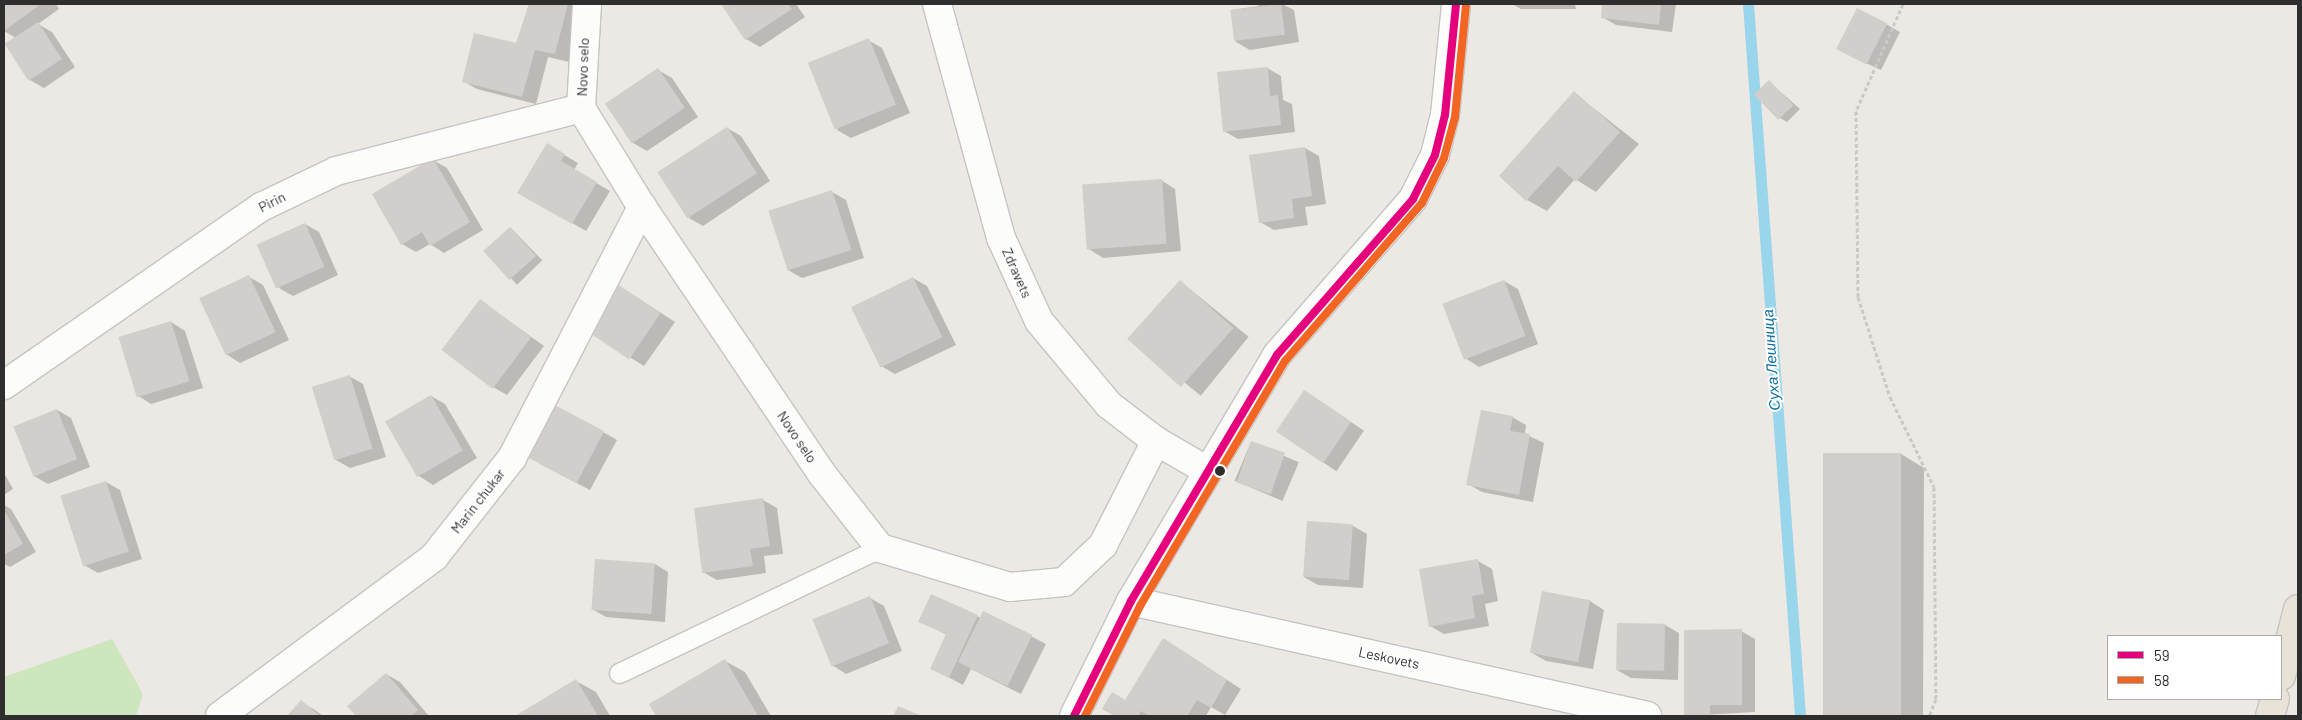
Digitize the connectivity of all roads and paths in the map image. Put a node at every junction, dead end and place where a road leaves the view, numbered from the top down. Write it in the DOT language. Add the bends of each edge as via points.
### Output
graph roads {
  1 [pos="586,4"];
  2 [pos="937,4"];
  3 [pos="1456,4"];
  4 [pos="1903,4"];
  5 [pos="581,108"];
  6 [pos="642,207"];
  7 [pos="4,385"];
  8 [pos="1156,441"];
  9 [pos="1208,471"];
  10 [pos="880,548"];
  11 [pos="1131,601"];
  12 [pos="2298,609"];
  13 [pos="2282,672"];
  14 [pos="619,673"];
  15 [pos="1545,692"];
  16 [pos="2275,700"];
  17 [pos="220,716"];
  18 [pos="1074,716"];
  19 [pos="1565,716"];
  20 [pos="1647,716"];
  21 [pos="1929,716"];
  22 [pos="2270,716"];
  1 -- 5 [label="street, Novo selo"];
  2 -- 8 [label="street, Zdravets" via="1002,238 1039,321 1109,405"];
  3 -- 9 [label="street" via="1445,115 1435,155 1413,199 1276,356"];
  4 -- 21 [label="path" via="1856,111 1858,297 1890,396 1934,487 1936,699"];
  5 -- 6 [label="street, Novo selo"];
  5 -- 7 [label="street, Pirin" via="336,171 277,199 185,257"];
  6 -- 10 [label="street, Novo selo" via="822,474"];
  6 -- 17 [label="street, Marin chukar" via="512,458 434,557"];
  8 -- 9 [label="street, Zdravets"];
  8 -- 10 [label="street" via="1103,545 1064,582 1010,587"];
  9 -- 11 [label="street"];
  10 -- 14 [label="lane"];
  11 -- 15 [label="street, Leskovets"];
  11 -- 18 [label="street"];
  12 -- 13 [label="highway"];
  15 -- 19 [label="street"];
  15 -- 20 [label="street, Leskovets"];
  16 -- 22 [label="highway"];
}
